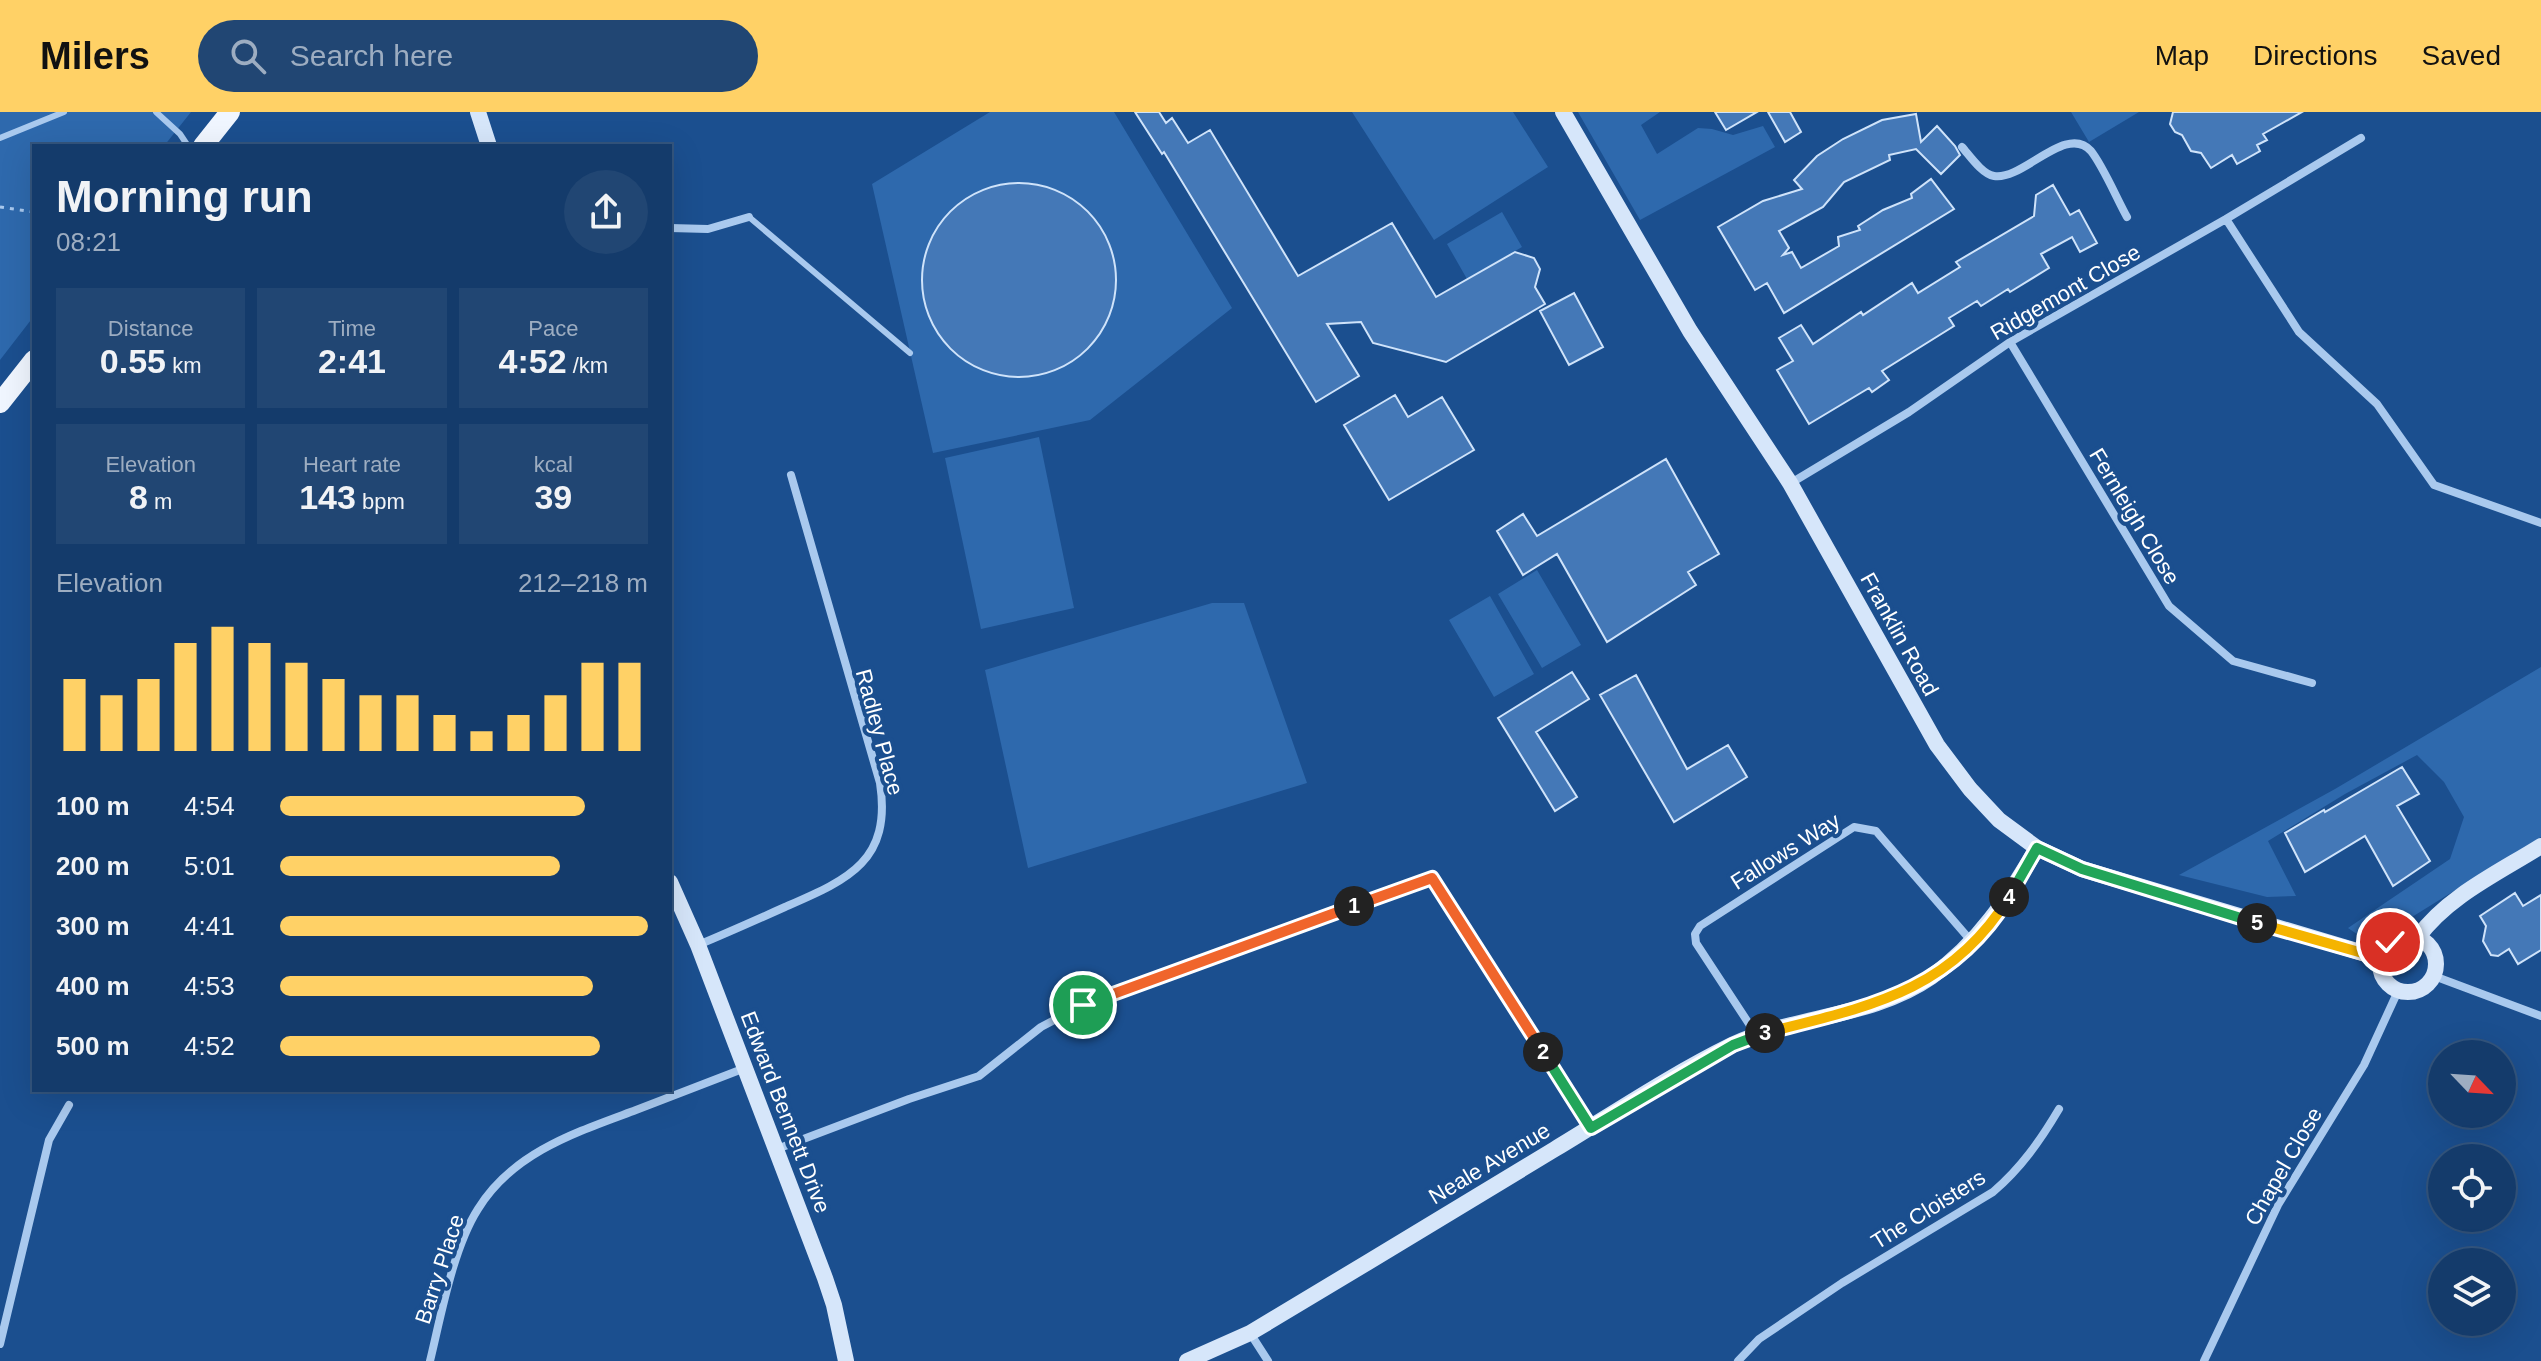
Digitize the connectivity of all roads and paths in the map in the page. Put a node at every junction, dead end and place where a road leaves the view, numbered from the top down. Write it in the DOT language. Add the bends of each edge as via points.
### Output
graph roads {
  1 [pos="64,112"];
  2 [pos="156,112"];
  3 [pos="478,112"];
  4 [pos="1563,112"];
  5 [pos="227,113"];
  6 [pos="0,138"];
  7 [pos="2361,138"];
  8 [pos="187,144"];
  9 [pos="204,144"];
  10 [pos="488,144"];
  11 [pos="1962,147"];
  12 [pos="0,207"];
  13 [pos="32,212"];
  14 [pos="749,217"];
  15 [pos="2127,217"];
  16 [pos="2226,219"];
  17 [pos="672,228"];
  18 [pos="2010,342"];
  19 [pos="910,353"];
  20 [pos="32,363"];
  21 [pos="0,403"];
  22 [pos="791,475"];
  23 [pos="1790,483"];
  24 [pos="2541,523"];
  25 [pos="2312,683"];
  26 [pos="2541,846"];
  27 [pos="2037,848"];
  28 [pos="672,886"];
  29 [pos="2418,937"];
  30 [pos="1973,943"];
  31 [pos="698,945"];
  32 [pos="2380,958"];
  33 [pos="2434,976"];
  34 [pos="2398,991"];
  35 [pos="2541,1016"];
  36 [pos="1757,1036"];
  37 [pos="746,1068"];
  38 [pos="69,1105"];
  39 [pos="2059,1109"];
  40 [pos="1591,1128"];
  41 [pos="777,1149"];
  42 [pos="1250,1333"];
  43 [pos="0,1344"];
  44 [pos="430,1361"];
  45 [pos="846,1361"];
  46 [pos="1187,1361"];
  47 [pos="1268,1361"];
  48 [pos="1738,1361"];
  49 [pos="2204,1361"];
  1 -- 6 [label="lane"];
  2 -- 8 [label="lane"];
  3 -- 10 [label="street"];
  4 -- 23 [label="street, Franklin Road" via="1690,331"];
  5 -- 9 [label="main road"];
  7 -- 16 [label="street, Ridgemont Close"];
  11 -- 15 [label="street" via="1995,177 2079,143 2090,150"];
  12 -- 13 [label="path"];
  14 -- 17 [label="street" via="708,229"];
  14 -- 19 [label="lane"];
  16 -- 18 [label="street, Ridgemont Close"];
  16 -- 24 [label="street" via="2299,332 2377,404 2434,485"];
  18 -- 23 [label="street, Ridgemont Close"];
  18 -- 25 [label="street, Fernleigh Close" via="2169,606 2233,661"];
  20 -- 21 [label="main road"];
  22 -- 31 [label="street, Radley Place" via="880,783 882,818 865,860 843,881"];
  23 -- 27 [label="street, Franklin Road" via="1937,745 1999,820"];
  26 -- 29 [label="street" via="2449,903"];
  27 -- 30 [label="street, Neale Avenue"];
  27 -- 32 [label="street, Franklin Road" via="2082,869"];
  28 -- 31 [label="street, Edward Bennett Drive"];
  29 -- 32 [label="street" via="2390,942"];
  29 -- 33 [label="street" via="2432,949"];
  30 -- 36 [label="street, Neale Avenue" via="1928,980 1896,996"];
  30 -- 36 [label="street, Fallows Way" via="1876,831 1854,827 1695,934"];
  31 -- 37 [label="street, Edward Bennett Drive"];
  32 -- 34 [label="street" via="2381,975"];
  33 -- 34 [label="street" via="2423,989"];
  33 -- 35 [label="street"];
  34 -- 49 [label="street, Chapel Close" via="2364,1065 2278,1205"];
  36 -- 40 [label="street, Neale Avenue"];
  37 -- 41 [label="street, Edward Bennett Drive"];
  37 -- 44 [label="street, Barry Place" via="550,1144 519,1163 476,1210"];
  38 -- 43 [label="street" via="49,1140"];
  39 -- 48 [label="street, The Cloisters" via="2037,1146 1993,1192 1842,1283 1759,1339"];
  40 -- 41 [label="street" via="1432,878 1083,1005 1041,1027 979,1076"];
  40 -- 42 [label="street, Neale Avenue"];
  41 -- 45 [label="street, Edward Bennett Drive" via="834,1305"];
  42 -- 46 [label="street, Neale Avenue"];
  42 -- 47 [label="street"];
}
